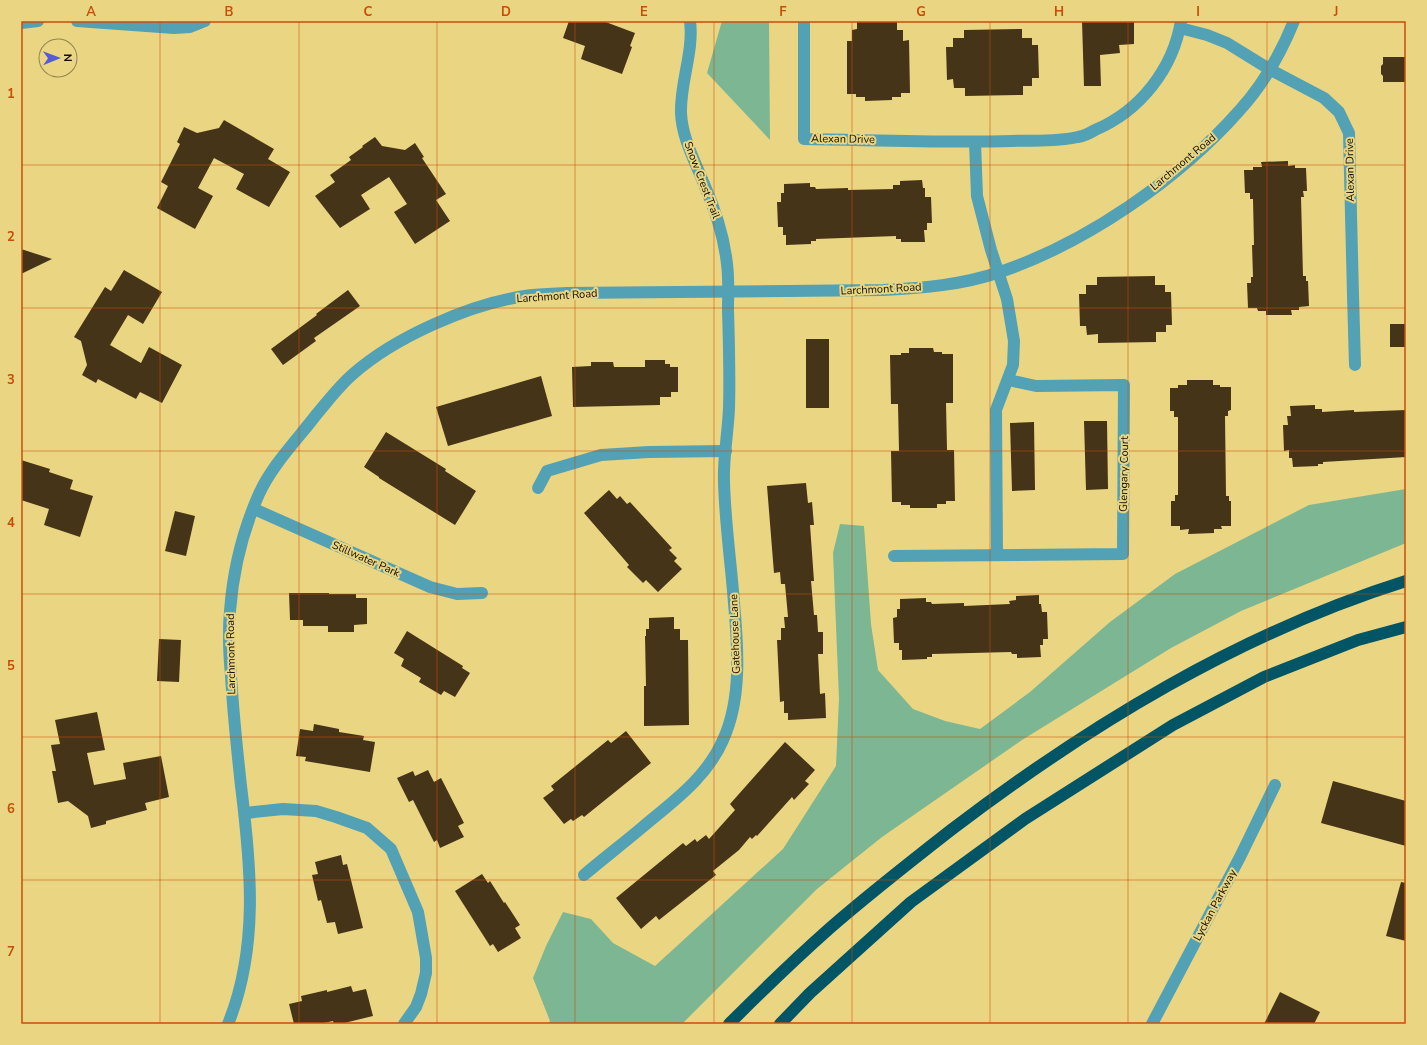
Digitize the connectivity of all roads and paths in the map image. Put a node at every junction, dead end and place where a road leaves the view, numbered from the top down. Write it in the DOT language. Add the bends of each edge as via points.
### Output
graph roads {
  1 [pos="38,21"];
  2 [pos="77,21"];
  3 [pos="206,21"];
  4 [pos="690,21"];
  5 [pos="804,21"];
  6 [pos="1294,21"];
  7 [pos="21,23"];
  8 [pos="1180,25"];
  9 [pos="1269,69"];
  10 [pos="975,142"];
  11 [pos="999,272"];
  12 [pos="728,291"];
  13 [pos="1356,365"];
  14 [pos="1008,380"];
  15 [pos="726,451"];
  16 [pos="538,488"];
  17 [pos="254,509"];
  18 [pos="997,555"];
  19 [pos="894,556"];
  20 [pos="1406,575"];
  21 [pos="1406,581"];
  22 [pos="1382,589"];
  23 [pos="482,593"];
  24 [pos="1406,627"];
  25 [pos="1275,785"];
  26 [pos="245,813"];
  27 [pos="584,875"];
  28 [pos="228,1024"];
  29 [pos="404,1024"];
  30 [pos="728,1024"];
  31 [pos="780,1024"];
  32 [pos="1152,1024"];
  1 -- 7 [label="street"];
  2 -- 3 [label="street" via="174,28 190,27"];
  4 -- 12 [label="street, Snow Crest Trail" via="681,114 688,145 718,220 727,263"];
  5 -- 10 [label="street, Alexan Drive" via="804,139"];
  6 -- 9 [label="street, Larchmont Road" via="1284,46"];
  8 -- 9 [label="street, Alexan Drive" via="1227,43"];
  8 -- 10 [label="street, Alexan Drive" via="1175,46 1160,76 1136,104 1110,124 1079,137"];
  9 -- 11 [label="street, Larchmont Road" via="1240,110 1221,130 1151,190 1078,238"];
  9 -- 13 [label="street, Alexan Drive" via="1324,98 1339,112 1349,133"];
  10 -- 11 [label="street" via="977,196"];
  11 -- 12 [label="street, Larchmont Road" via="962,282 913,288"];
  11 -- 14 [label="street" via="1007,299 1014,341 1013,365"];
  12 -- 15 [label="street, Gatehouse Lane" via="729,399"];
  12 -- 17 [label="street, Larchmont Road" via="566,293 531,296 461,312 406,338 354,373 335,392 276,466 260,492"];
  14 -- 18 [label="street" via="996,410"];
  14 -- 18 [label="street, Glengary Court" via="1036,386 1124,385 1123,554"];
  15 -- 16 [label="street" via="649,452 601,456 547,471"];
  15 -- 27 [label="street, Gatehouse Lane" via="724,480 738,663 732,716 714,758 683,794"];
  17 -- 23 [label="street, Stillwater Park" via="430,587 458,594"];
  17 -- 26 [label="street, Larchmont Road" via="235,573 230,610 229,646 233,710"];
  18 -- 19 [label="street, Glengary Court"];
  20 -- 22 [label="highway"];
  21 -- 22 [label="highway"];
  22 -- 30 [label="highway" via="1318,612 1252,642 1107,721 1042,764 888,879 830,928"];
  24 -- 31 [label="highway" via="1358,640 1264,678 1172,725 1025,819 911,902 810,993"];
  25 -- 32 [label="street, Lyckan Parkway"];
  26 -- 28 [label="street, Larchmont Road" via="250,925 245,968"];
  26 -- 29 [label="street" via="283,809 322,813 367,828 391,849 418,912 426,958 421,994 416,1007"];
}
